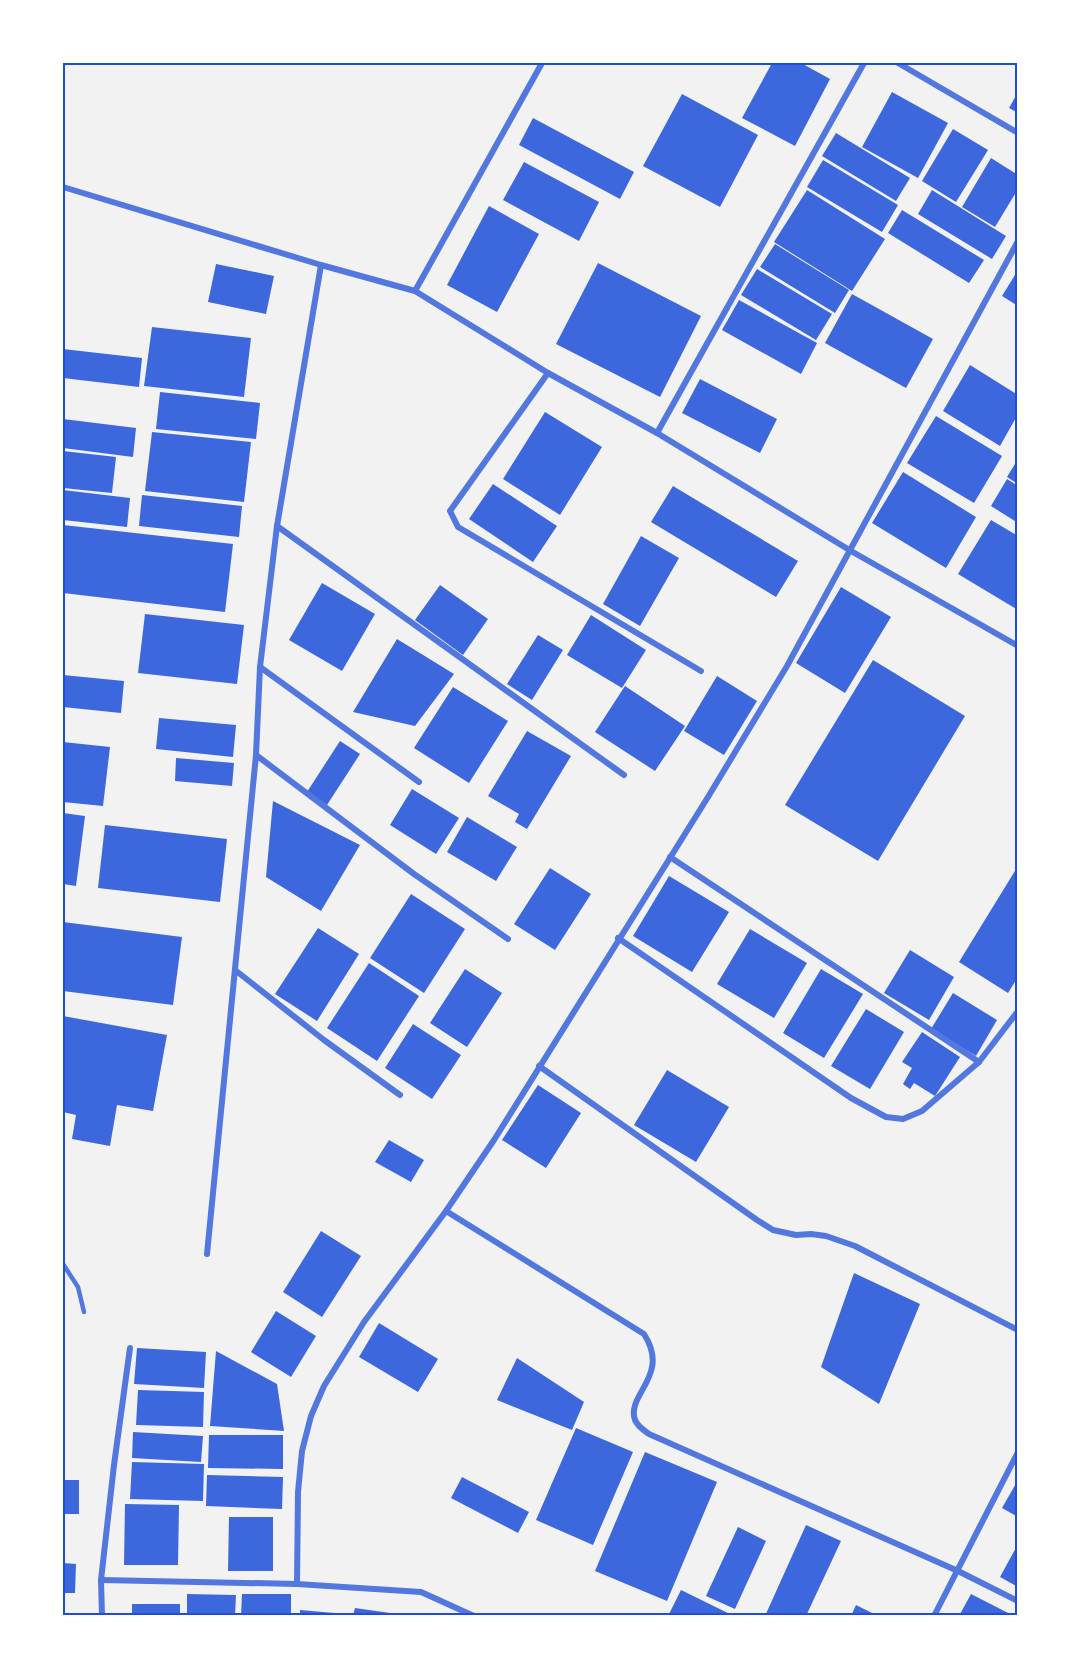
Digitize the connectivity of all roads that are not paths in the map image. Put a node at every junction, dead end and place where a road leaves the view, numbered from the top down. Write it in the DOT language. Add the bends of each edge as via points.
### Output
graph roads {
  1 [pos="542,63"];
  2 [pos="864,63"];
  3 [pos="898,63"];
  4 [pos="907,65"];
  5 [pos="1018,133"];
  6 [pos="63,188"];
  7 [pos="1018,241"];
  8 [pos="321,265"];
  9 [pos="415,291"];
  10 [pos="548,373"];
  11 [pos="657,433"];
  12 [pos="277,526"];
  13 [pos="851,551"];
  14 [pos="1018,646"];
  15 [pos="260,667"];
  16 [pos="701,671"];
  17 [pos="256,755"];
  18 [pos="624,775"];
  19 [pos="419,782"];
  20 [pos="670,857"];
  21 [pos="618,938"];
  22 [pos="508,939"];
  23 [pos="235,969"];
  24 [pos="1018,1011"];
  25 [pos="979,1062"];
  26 [pos="539,1066"];
  27 [pos="400,1095"];
  28 [pos="446,1212"];
  29 [pos="207,1254"];
  30 [pos="63,1264"];
  31 [pos="84,1312"];
  32 [pos="1018,1330"];
  33 [pos="130,1348"];
  34 [pos="1018,1452"];
  35 [pos="958,1571"];
  36 [pos="101,1580"];
  37 [pos="297,1584"];
  38 [pos="1018,1601"];
  39 [pos="102,1616"];
  40 [pos="474,1616"];
  41 [pos="934,1616"];
  1 -- 9 [label="street"];
  2 -- 11 [label="street"];
  3 -- 4 [label="street"];
  4 -- 5 [label="street"];
  6 -- 8 [label="street"];
  7 -- 13 [label="street"];
  8 -- 9 [label="street"];
  8 -- 12 [label="street"];
  9 -- 10 [label="street"];
  10 -- 11 [label="street"];
  10 -- 16 [label="street" via="450,511 458,526"];
  11 -- 13 [label="street"];
  12 -- 15 [label="street"];
  12 -- 18 [label="street"];
  13 -- 14 [label="street"];
  13 -- 20 [label="street" via="787,666"];
  15 -- 17 [label="street"];
  15 -- 19 [label="street"];
  17 -- 22 [label="street"];
  17 -- 23 [label="street"];
  20 -- 21 [label="street"];
  20 -- 25 [label="street"];
  21 -- 25 [label="street" via="886,1118 903,1119 922,1111"];
  21 -- 26 [label="street"];
  23 -- 27 [label="street"];
  23 -- 29 [label="street"];
  24 -- 25 [label="street"];
  26 -- 28 [label="street"];
  26 -- 32 [label="street" via="773,1230 826,1236 855,1246"];
  28 -- 35 [label="street" via="644,1334 653,1364 635,1408 639,1427"];
  28 -- 37 [label="street" via="364,1322 324,1386 311,1416 298,1492"];
  30 -- 31 [label="lane" via="78,1287"];
  33 -- 36 [label="street"];
  34 -- 35 [label="street"];
  35 -- 38 [label="street"];
  35 -- 41 [label="street"];
  36 -- 37 [label="street"];
  36 -- 39 [label="street"];
  37 -- 40 [label="street" via="421,1592"];
}
